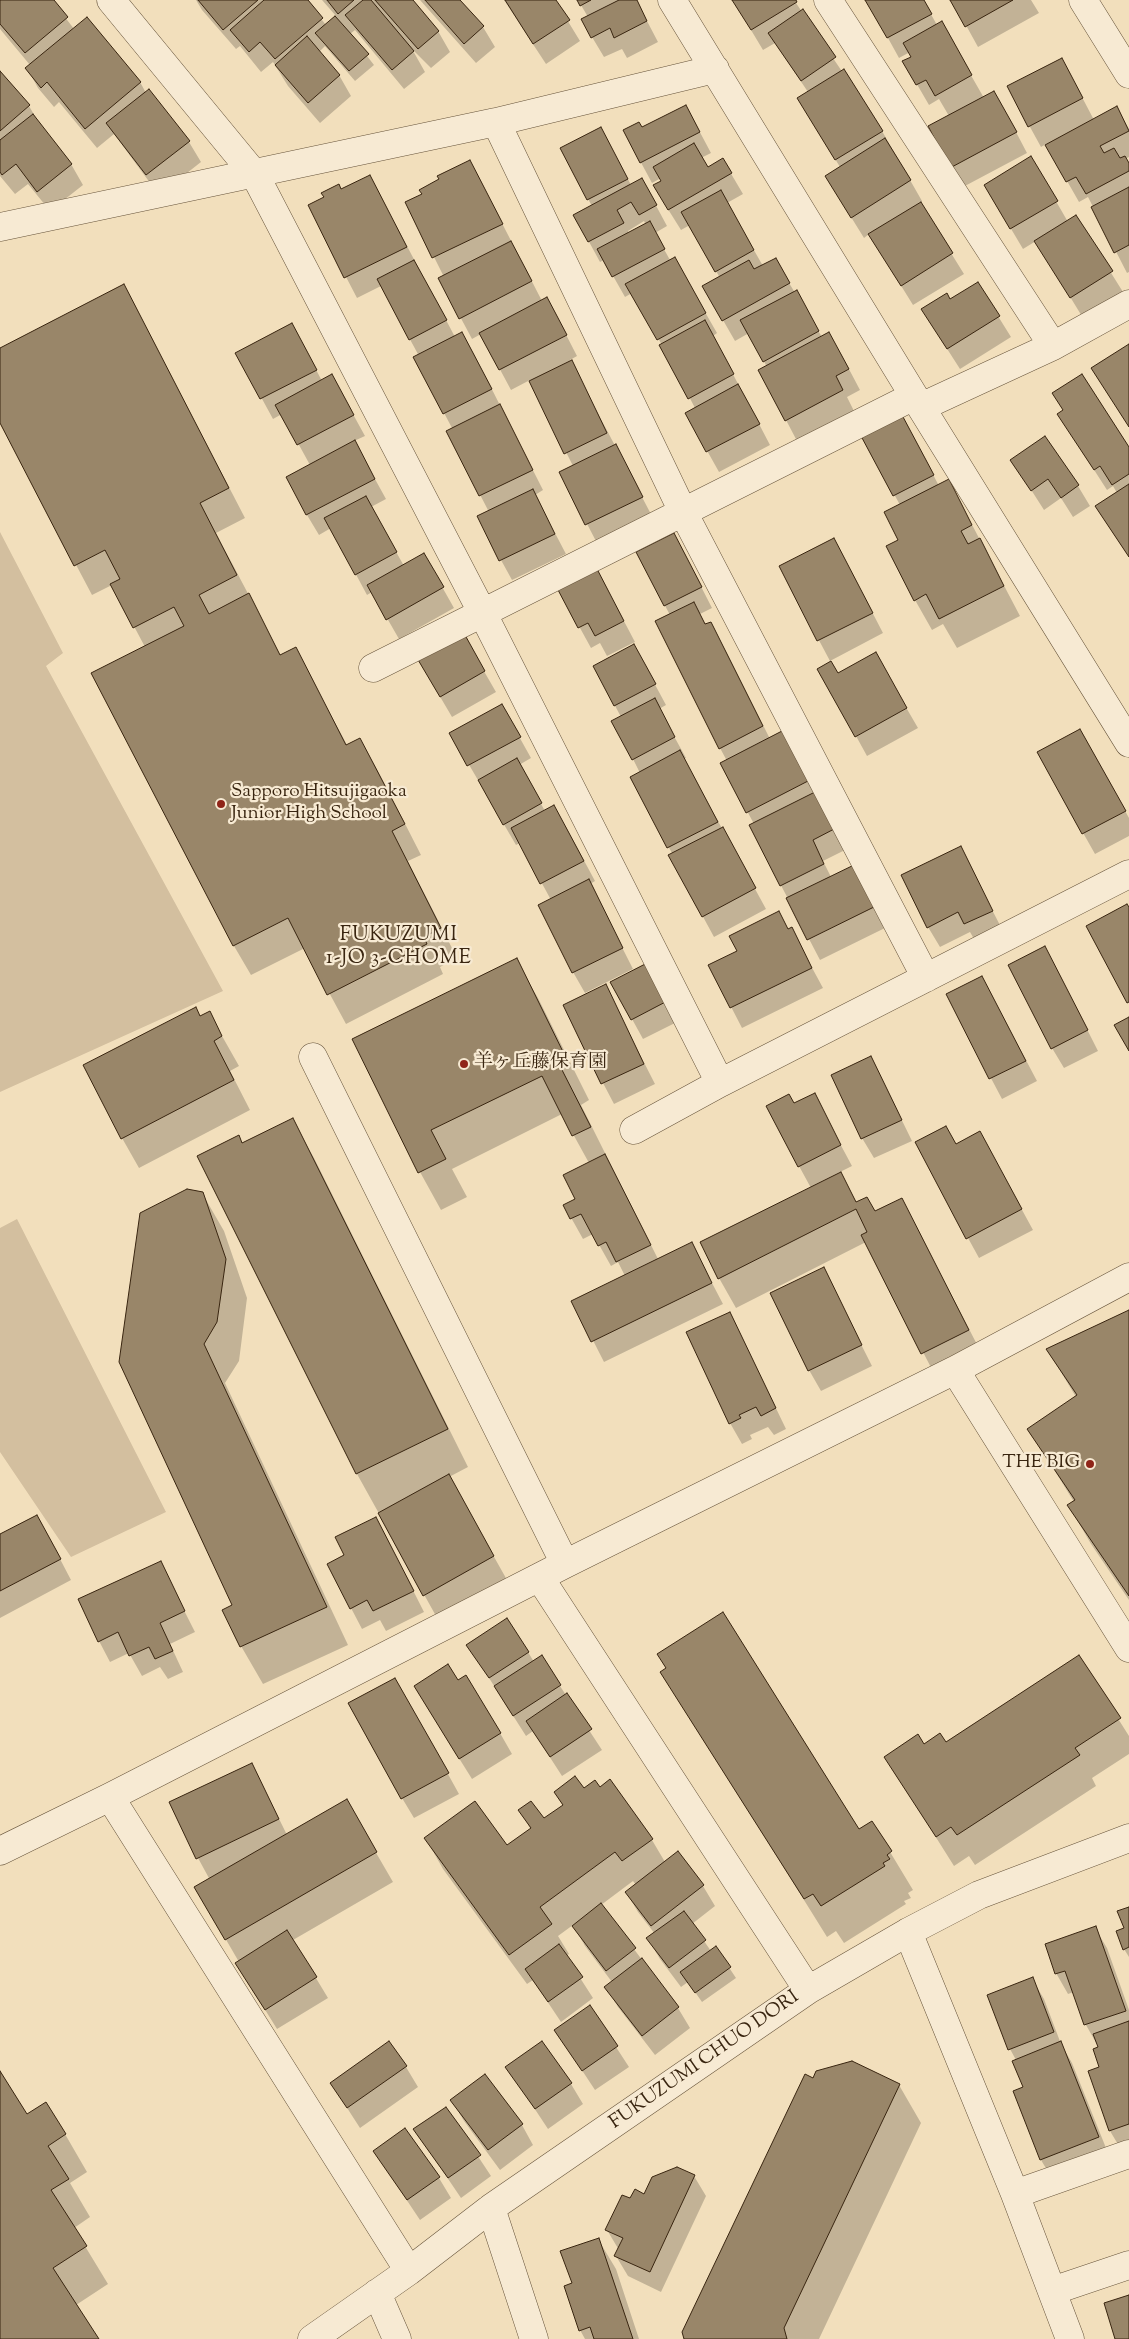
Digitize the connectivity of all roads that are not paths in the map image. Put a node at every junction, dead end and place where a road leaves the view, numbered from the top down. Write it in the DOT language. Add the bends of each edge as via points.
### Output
graph roads {
  1 [pos="111,0"];
  2 [pos="672,0"];
  3 [pos="828,0"];
  4 [pos="1083,0"];
  5 [pos="715,69"];
  6 [pos="1129,74"];
  7 [pos="496,122"];
  8 [pos="254,175"];
  9 [pos="0,227"];
  10 [pos="1129,304"];
  11 [pos="1053,346"];
  12 [pos="917,402"];
  13 [pos="683,512"];
  14 [pos="483,614"];
  15 [pos="372,668"];
  16 [pos="1129,743"];
  17 [pos="1129,874"];
  18 [pos="926,978"];
  19 [pos="313,1057"];
  20 [pos="720,1083"];
  21 [pos="634,1130"];
  22 [pos="1129,1278"];
  23 [pos="955,1370"];
  24 [pos="565,1564"];
  25 [pos="540,1578"];
  26 [pos="1129,1648"];
  27 [pos="110,1798"];
  28 [pos="1129,1838"];
  29 [pos="0,1851"];
  30 [pos="908,1932"];
  31 [pos="808,1990"];
  32 [pos="1129,2154"];
  33 [pos="1015,2194"];
  34 [pos="491,2208"];
  35 [pos="1129,2265"];
  36 [pos="409,2271"];
  37 [pos="1052,2291"];
  38 [pos="377,2292"];
  39 [pos="312,2339"];
  40 [pos="397,2339"];
  41 [pos="534,2339"];
  42 [pos="1070,2339"];
  1 -- 8 [label="street"];
  2 -- 5 [label="street"];
  3 -- 11 [label="street"];
  4 -- 6 [label="street"];
  5 -- 7 [label="street"];
  5 -- 12 [label="street"];
  7 -- 8 [label="street"];
  7 -- 13 [label="street"];
  8 -- 9 [label="street"];
  8 -- 14 [label="street"];
  10 -- 11 [label="street"];
  11 -- 12 [label="street"];
  12 -- 13 [label="street"];
  12 -- 16 [label="street"];
  13 -- 14 [label="street"];
  13 -- 18 [label="street"];
  14 -- 15 [label="street"];
  14 -- 20 [label="street"];
  17 -- 18 [label="street"];
  18 -- 20 [label="street"];
  19 -- 24 [label="street"];
  20 -- 21 [label="street"];
  22 -- 23 [label="street"];
  23 -- 24 [label="street"];
  23 -- 26 [label="street"];
  24 -- 25 [label="street"];
  25 -- 27 [label="street"];
  25 -- 31 [label="street"];
  27 -- 29 [label="street"];
  27 -- 36 [label="street"];
  28 -- 30 [label="street, FUKUZUMI CHUO DORI" via="979,1895"];
  30 -- 31 [label="street, FUKUZUMI CHUO DORI"];
  30 -- 33 [label="street"];
  31 -- 34 [label="street, FUKUZUMI CHUO DORI"];
  32 -- 33 [label="street"];
  33 -- 37 [label="street"];
  34 -- 36 [label="street, FUKUZUMI CHUO DORI"];
  34 -- 41 [label="street"];
  35 -- 37 [label="street"];
  36 -- 38 [label="street, FUKUZUMI CHUO DORI"];
  37 -- 42 [label="street"];
  38 -- 39 [label="street, FUKUZUMI CHUO DORI"];
  38 -- 40 [label="street"];
}
